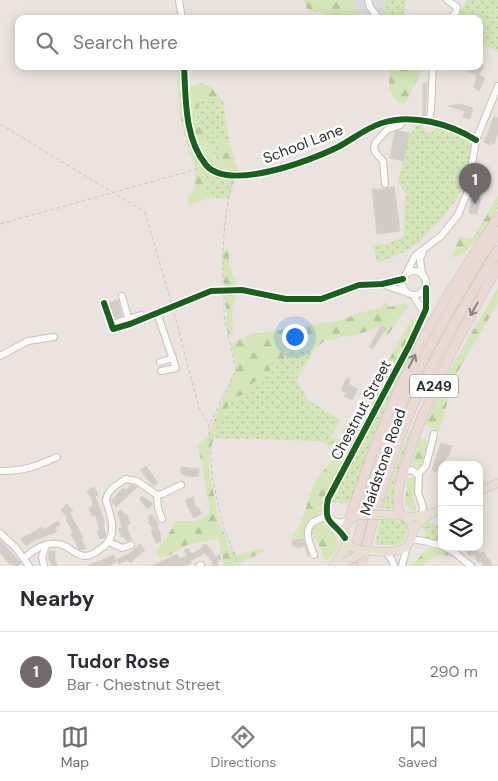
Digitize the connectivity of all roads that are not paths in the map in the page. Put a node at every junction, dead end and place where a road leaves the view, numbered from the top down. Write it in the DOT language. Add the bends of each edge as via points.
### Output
graph roads {
  1 [pos="179,0"];
  2 [pos="368,0"];
  3 [pos="447,0"];
  4 [pos="181,15"];
  5 [pos="376,15"];
  6 [pos="453,15"];
  7 [pos="184,70"];
  8 [pos="433,70"];
  9 [pos="498,86"];
  10 [pos="405,119"];
  11 [pos="429,122"];
  12 [pos="476,140"];
  13 [pos="385,184"];
  14 [pos="498,217"];
  15 [pos="498,231"];
  16 [pos="423,250"];
  17 [pos="498,250"];
  18 [pos="498,266"];
  19 [pos="422,274"];
  20 [pos="404,278"];
  21 [pos="382,284"];
  22 [pos="426,288"];
  23 [pos="406,292"];
  24 [pos="122,296"];
  25 [pos="413,296"];
  26 [pos="104,303"];
  27 [pos="157,313"];
  28 [pos="424,313"];
  29 [pos="141,315"];
  30 [pos="130,321"];
  31 [pos="54,337"];
  32 [pos="0,356"];
  33 [pos="173,358"];
  34 [pos="160,362"];
  35 [pos="161,371"];
  36 [pos="434,434"];
  37 [pos="56,457"];
  38 [pos="0,471"];
  39 [pos="418,474"];
  40 [pos="402,475"];
  41 [pos="498,482"];
  42 [pos="182,485"];
  43 [pos="483,489"];
  44 [pos="157,495"];
  45 [pos="438,511"];
  46 [pos="432,513"];
  47 [pos="401,515"];
  48 [pos="417,516"];
  49 [pos="328,517"];
  50 [pos="162,519"];
  51 [pos="348,522"];
  52 [pos="0,533"];
  53 [pos="410,540"];
  54 [pos="109,542"];
  55 [pos="347,542"];
  56 [pos="46,545"];
  57 [pos="131,545"];
  58 [pos="438,545"];
  59 [pos="368,551"];
  60 [pos="451,551"];
  61 [pos="386,552"];
  62 [pos="314,555"];
  63 [pos="24,558"];
  64 [pos="350,563"];
  65 [pos="29,566"];
  66 [pos="44,566"];
  67 [pos="334,566"];
  68 [pos="339,566"];
  69 [pos="361,566"];
  70 [pos="394,566"];
  71 [pos="402,566"];
  72 [pos="472,566"];
  1 -- 4 [label="street"];
  2 -- 5 [label="street"];
  3 -- 6 [label="street" via="457,7"];
  7 -- 10 [label="street, School Lane" via="194,143 207,166 233,176 277,170 338,146 382,123"];
  8 -- 11 [label="street"];
  9 -- 12 [label="street"];
  10 -- 11 [label="street, School Lane"];
  10 -- 13 [label="street" via="400,125 387,130 375,143 375,152 383,160"];
  11 -- 12 [label="street, School Lane" via="450,127"];
  12 -- 16 [label="street" via="466,193 458,215 441,236"];
  51 -- 14 [label="highway, A249, one-way" via="358,506 371,457 407,372 440,308"];
  15 -- 64 [label="highway, Maidstone Road / A249" via="462,289 405,396 368,497"];
  16 -- 19 [label="street" via="420,259"];
  16 -- 20 [label="street" via="415,256"];
  17 -- 69 [label="highway, Maidstone Road / A249" via="454,324 405,424 370,528"];
  18 -- 40 [label="highway, A249, one-way" via="438,378"];
  19 -- 20 [label="street" via="411,272"];
  19 -- 22 [label="street"];
  20 -- 21 [label="street"];
  20 -- 23 [label="street" via="402,286"];
  21 -- 23 [label="street"];
  21 -- 27 [label="street" via="359,285 321,298 286,299 242,290 211,291"];
  22 -- 25 [label="street"];
  22 -- 28 [label="street, Chestnut Street"];
  23 -- 25 [label="street"];
  24 -- 30 [label="street"];
  25 -- 28 [label="street"];
  26 -- 30 [label="street" via="114,326"];
  27 -- 30 [label="street"];
  27 -- 33 [label="street"];
  28 -- 49 [label="street, Chestnut Street" via="328,499"];
  29 -- 30 [label="street"];
  31 -- 32 [label="street" via="28,341"];
  33 -- 34 [label="street"];
  33 -- 35 [label="street" via="176,368"];
  36 -- 39 [label="street" via="426,466"];
  37 -- 38 [label="street" via="20,471"];
  39 -- 40 [label="street" via="411,470"];
  39 -- 48 [label="street" via="418,494 423,509"];
  40 -- 47 [label="highway, A249" via="396,501"];
  41 -- 43 [label="main road"];
  42 -- 44 [label="street"];
  44 -- 50 [label="street"];
  44 -- 54 [label="street" via="131,479 108,492 106,501 113,526"];
  45 -- 46 [label="main road"];
  46 -- 48 [label="main road"];
  46 -- 53 [label="main road" via="415,527"];
  47 -- 48 [label="main road"];
  47 -- 51 [label="main road, bridge" via="360,515"];
  47 -- 53 [label="main road" via="410,523"];
  49 -- 51 [label="street" via="339,523"];
  49 -- 55 [label="street"];
  49 -- 62 [label="street" via="312,523 310,527 308,537"];
  51 -- 55 [label="main road" via="344,529"];
  52 -- 63 [label="street"];
  53 -- 58 [label="street" via="424,540"];
  53 -- 61 [label="main road" via="399,551"];
  53 -- 71 [label="street"];
  54 -- 56 [label="street" via="86,556 64,546"];
  54 -- 57 [label="street" via="122,548"];
  55 -- 59 [label="main road, bridge"];
  55 -- 67 [label="main road"];
  56 -- 63 [label="street"];
  56 -- 66 [label="street" via="42,557"];
  59 -- 61 [label="main road"];
  59 -- 64 [label="main road, bridge"];
  60 -- 72 [label="street"];
  61 -- 70 [label="street"];
  63 -- 65 [label="street"];
  64 -- 68 [label="main road"];
}
